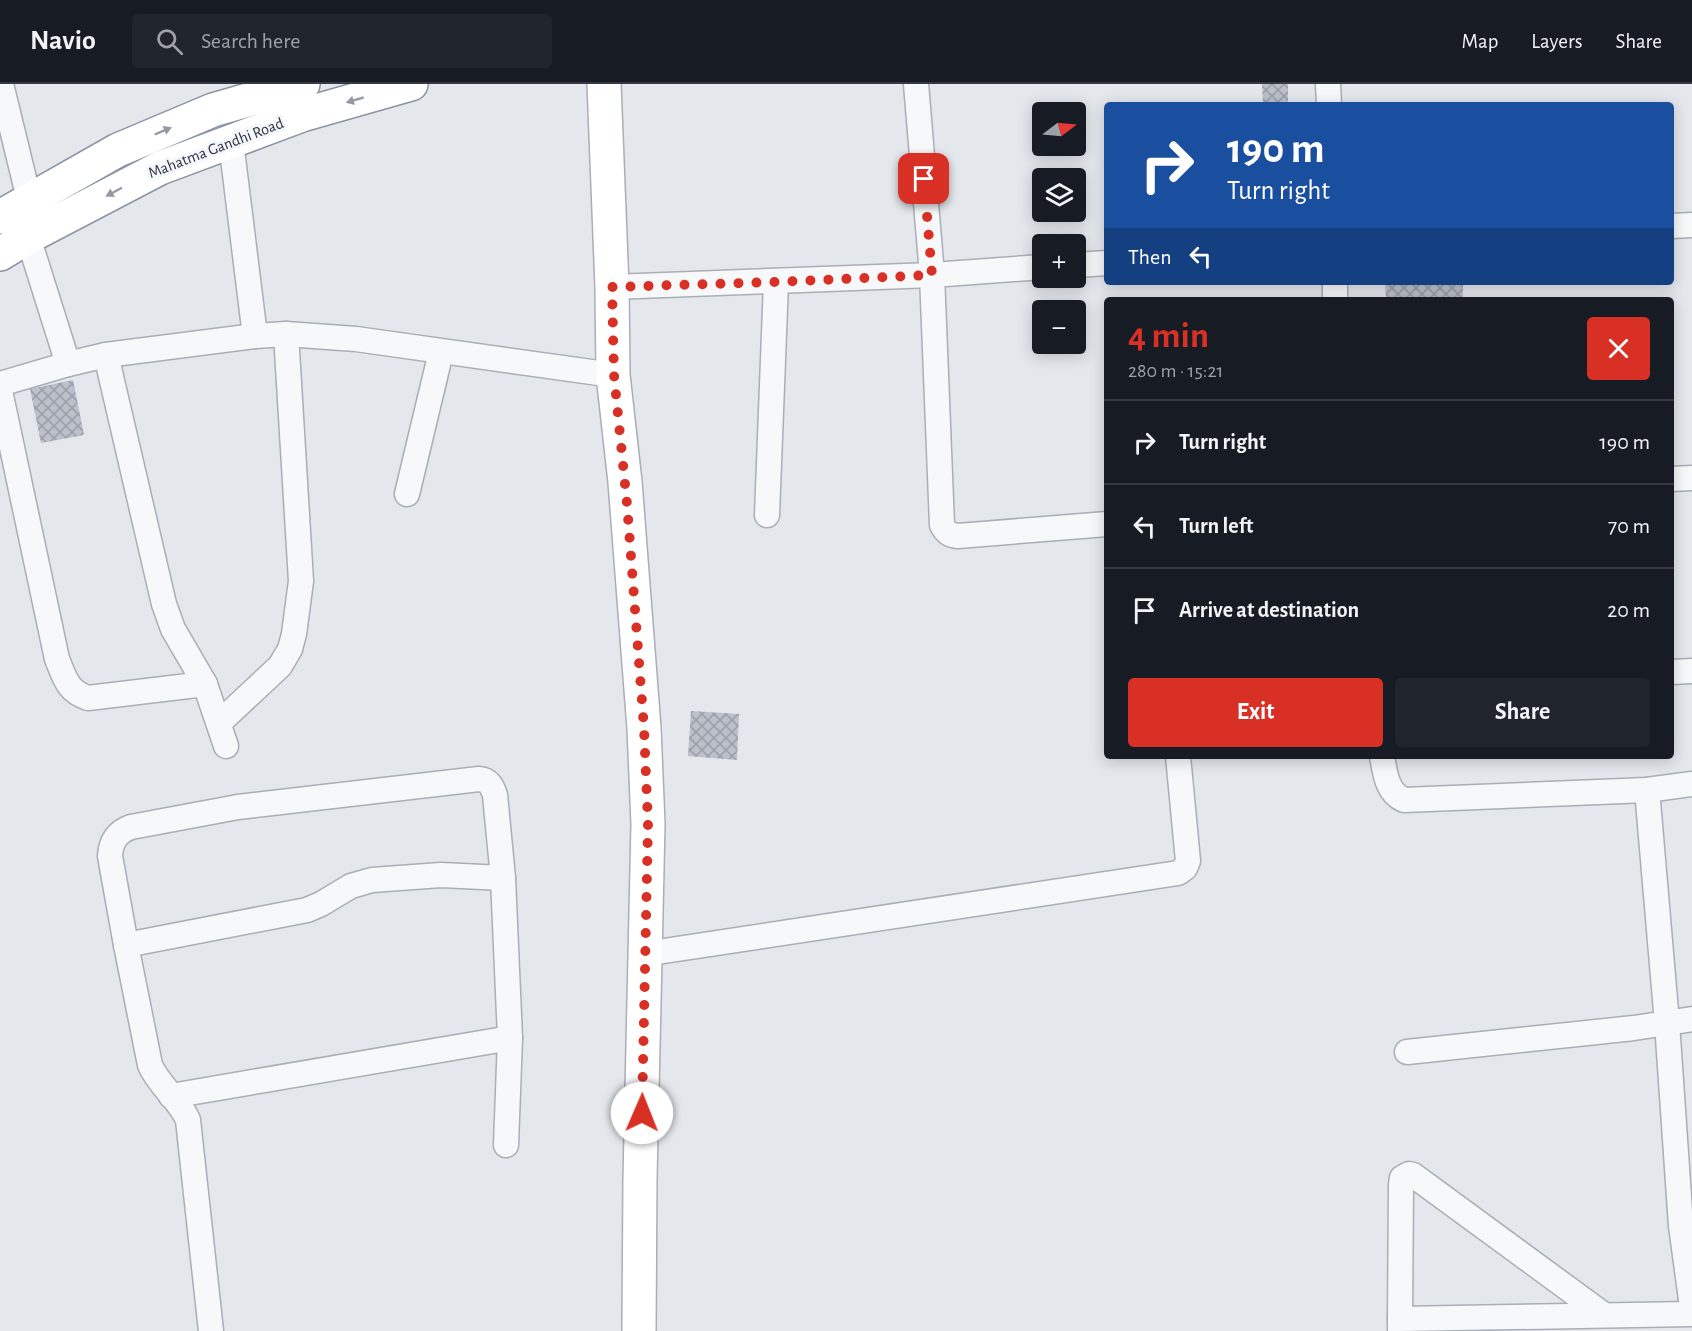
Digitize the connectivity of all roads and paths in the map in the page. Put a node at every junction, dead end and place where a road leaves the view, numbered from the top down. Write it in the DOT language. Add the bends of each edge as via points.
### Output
graph roads {
  1 [pos="1,84"];
  2 [pos="303,84"];
  3 [pos="411,84"];
  4 [pos="604,84"];
  5 [pos="916,84"];
  6 [pos="1328,84"];
  7 [pos="1329,102"];
  8 [pos="231,142"];
  9 [pos="29,199"];
  10 [pos="0,217"];
  11 [pos="1692,225"];
  12 [pos="1674,226"];
  13 [pos="28,237"];
  14 [pos="0,254"];
  15 [pos="1104,263"];
  16 [pos="1086,264"];
  17 [pos="1032,268"];
  18 [pos="932,275"];
  19 [pos="776,282"];
  20 [pos="612,287"];
  21 [pos="286,334"];
  22 [pos="255,336"];
  23 [pos="441,352"];
  24 [pos="106,355"];
  25 [pos="68,364"];
  26 [pos="614,375"];
  27 [pos="0,384"];
  28 [pos="0,392"];
  29 [pos="1692,478"];
  30 [pos="1674,479"];
  31 [pos="407,494"];
  32 [pos="767,515"];
  33 [pos="1104,524"];
  34 [pos="1692,671"];
  35 [pos="1674,672"];
  36 [pos="205,684"];
  37 [pos="1178,759"];
  38 [pos="1383,759"];
  39 [pos="1692,784"];
  40 [pos="1647,790"];
  41 [pos="503,878"];
  42 [pos="126,945"];
  43 [pos="644,954"];
  44 [pos="1692,1019"];
  45 [pos="1667,1023"];
  46 [pos="510,1038"];
  47 [pos="1407,1052"];
  48 [pos="171,1096"];
  49 [pos="506,1145"];
  50 [pos="1692,1307"];
  51 [pos="1692,1314"];
  52 [pos="1604,1316"];
  53 [pos="1535,1323"];
  54 [pos="1400,1325"];
  55 [pos="211,1331"];
  56 [pos="639,1331"];
  1 -- 9 [label="street"];
  9 -- 2 [label="main road, Mahatma Gandhi Road, one-way" via="139,141 213,110"];
  3 -- 8 [label="main road, Mahatma Gandhi Road, one-way" via="302,115"];
  4 -- 20 [label="main road"];
  5 -- 18 [label="street"];
  6 -- 7 [label="street"];
  8 -- 13 [label="main road, Mahatma Gandhi Road, one-way" via="160,168"];
  8 -- 22 [label="street"];
  9 -- 10 [label="main road, Mahatma Gandhi Road"];
  11 -- 12 [label="street"];
  13 -- 14 [label="main road, Mahatma Gandhi Road"];
  13 -- 25 [label="street"];
  15 -- 16 [label="street"];
  17 -- 18 [label="street"];
  18 -- 19 [label="street"];
  18 -- 33 [label="street" via="945,531 958,537"];
  19 -- 20 [label="street"];
  19 -- 32 [label="street"];
  20 -- 26 [label="main road"];
  21 -- 22 [label="street"];
  21 -- 23 [label="street" via="356,339"];
  21 -- 36 [label="street" via="301,581 294,634 280,666 223,734"];
  22 -- 24 [label="street"];
  23 -- 26 [label="street"];
  23 -- 31 [label="street"];
  24 -- 25 [label="street"];
  24 -- 36 [label="street" via="164,604 173,629"];
  25 -- 27 [label="street"];
  26 -- 43 [label="main road" via="644,728 648,824"];
  28 -- 36 [label="street" via="57,659 71,688 88,698"];
  29 -- 30 [label="street"];
  34 -- 35 [label="street"];
  37 -- 43 [label="street" via="1188,861 1178,873"];
  38 -- 40 [label="street" via="1389,785 1404,800"];
  39 -- 40 [label="street"];
  40 -- 45 [label="street"];
  41 -- 42 [label="street" via="372,880 351,886 307,909"];
  41 -- 42 [label="street" via="495,795 484,780 238,807 131,827 119,833 110,856"];
  41 -- 46 [label="street"];
  42 -- 48 [label="street" via="150,1065"];
  43 -- 56 [label="main road"];
  44 -- 45 [label="street"];
  45 -- 47 [label="street"];
  45 -- 50 [label="street" via="1681,1226"];
  46 -- 48 [label="street"];
  46 -- 49 [label="street"];
  48 -- 55 [label="street" via="188,1120"];
  51 -- 52 [label="street"];
  52 -- 53 [label="street"];
  52 -- 54 [label="street" via="1408,1174 1401,1185"];
  53 -- 54 [label="street"];
}
